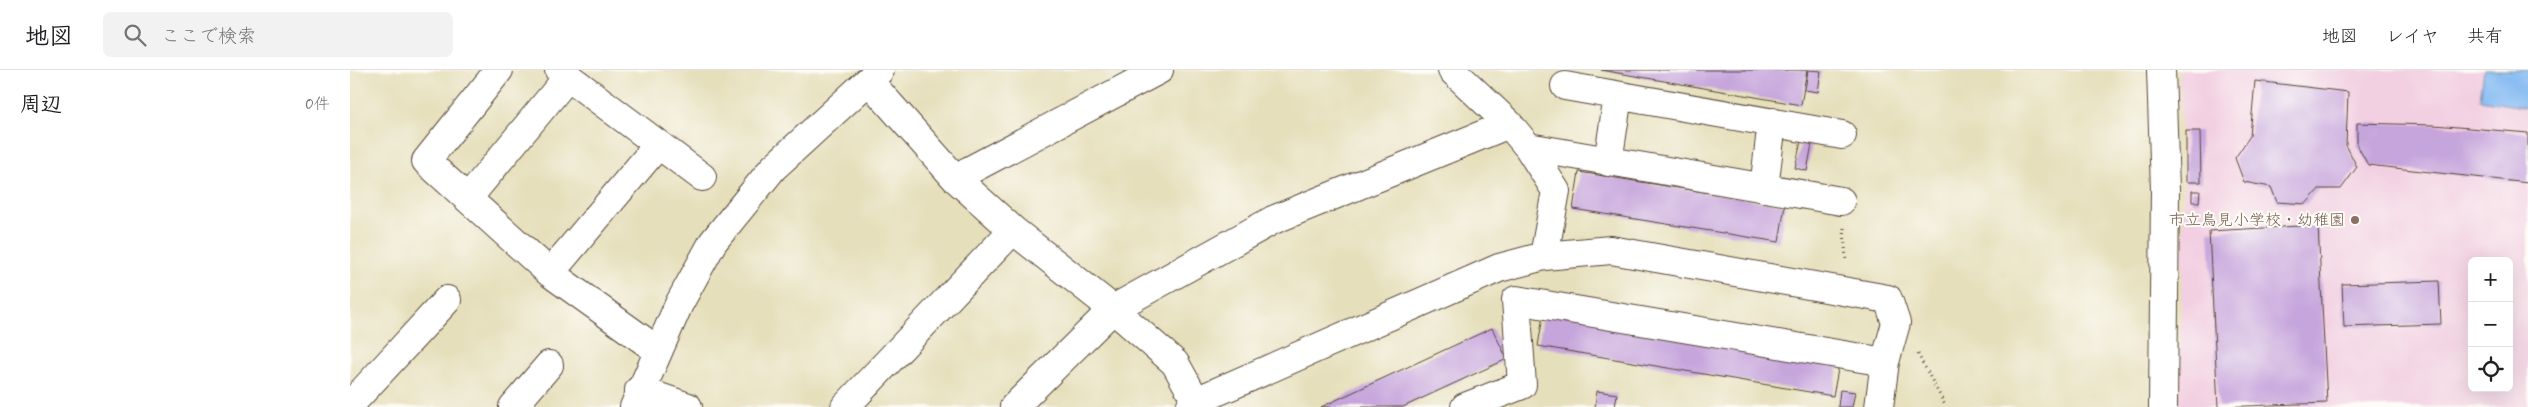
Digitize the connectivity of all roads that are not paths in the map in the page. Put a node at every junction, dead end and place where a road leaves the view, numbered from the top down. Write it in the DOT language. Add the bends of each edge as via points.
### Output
graph roads {
  1 [pos="499,70"];
  2 [pos="1160,70"];
  3 [pos="1452,70"];
  4 [pos="2160,70"];
  5 [pos="563,74"];
  6 [pos="875,76"];
  7 [pos="1565,86"];
  8 [pos="1618,96"];
  9 [pos="1772,122"];
  10 [pos="1510,124"];
  11 [pos="1842,135"];
  12 [pos="658,145"];
  13 [pos="1528,147"];
  14 [pos="1608,162"];
  15 [pos="702,177"];
  16 [pos="955,178"];
  17 [pos="1764,188"];
  18 [pos="468,198"];
  19 [pos="1841,201"];
  20 [pos="1013,230"];
  21 [pos="1544,256"];
  22 [pos="1499,268"];
  23 [pos="550,273"];
  24 [pos="448,300"];
  25 [pos="1516,300"];
  26 [pos="1113,308"];
  27 [pos="657,350"];
  28 [pos="1885,362"];
  29 [pos="549,365"];
  30 [pos="1521,396"];
  31 [pos="637,399"];
  32 [pos="1193,404"];
  33 [pos="350,405"];
  34 [pos="513,407"];
  35 [pos="688,407"];
  36 [pos="845,407"];
  37 [pos="1014,407"];
  38 [pos="1465,407"];
  39 [pos="1878,407"];
  40 [pos="2163,407"];
  1 -- 18 [label="street" via="426,161"];
  2 -- 16 [label="street"];
  3 -- 10 [label="street"];
  4 -- 40 [label="street" via="2165,190"];
  5 -- 12 [label="street"];
  5 -- 18 [label="street"];
  6 -- 16 [label="street"];
  6 -- 27 [label="street" via="773,168 713,242"];
  7 -- 8 [label="street"];
  8 -- 9 [label="street"];
  8 -- 14 [label="street"];
  9 -- 11 [label="street"];
  9 -- 17 [label="street"];
  10 -- 13 [label="street"];
  10 -- 26 [label="street" via="1273,220"];
  12 -- 15 [label="street"];
  12 -- 23 [label="street"];
  13 -- 14 [label="street"];
  13 -- 21 [label="street" via="1556,191"];
  14 -- 17 [label="street"];
  16 -- 20 [label="street"];
  17 -- 19 [label="street"];
  18 -- 23 [label="street"];
  20 -- 26 [label="street"];
  20 -- 36 [label="street"];
  21 -- 22 [label="street"];
  21 -- 28 [label="street" via="1611,250 1888,298 1896,323"];
  22 -- 25 [label="street"];
  22 -- 32 [label="street"];
  23 -- 27 [label="street"];
  24 -- 33 [label="street"];
  25 -- 28 [label="street"];
  25 -- 30 [label="street"];
  26 -- 32 [label="street" via="1175,363"];
  26 -- 37 [label="street"];
  27 -- 31 [label="street"];
  28 -- 39 [label="street"];
  29 -- 34 [label="street"];
  30 -- 38 [label="street"];
  31 -- 35 [label="street"];
}
